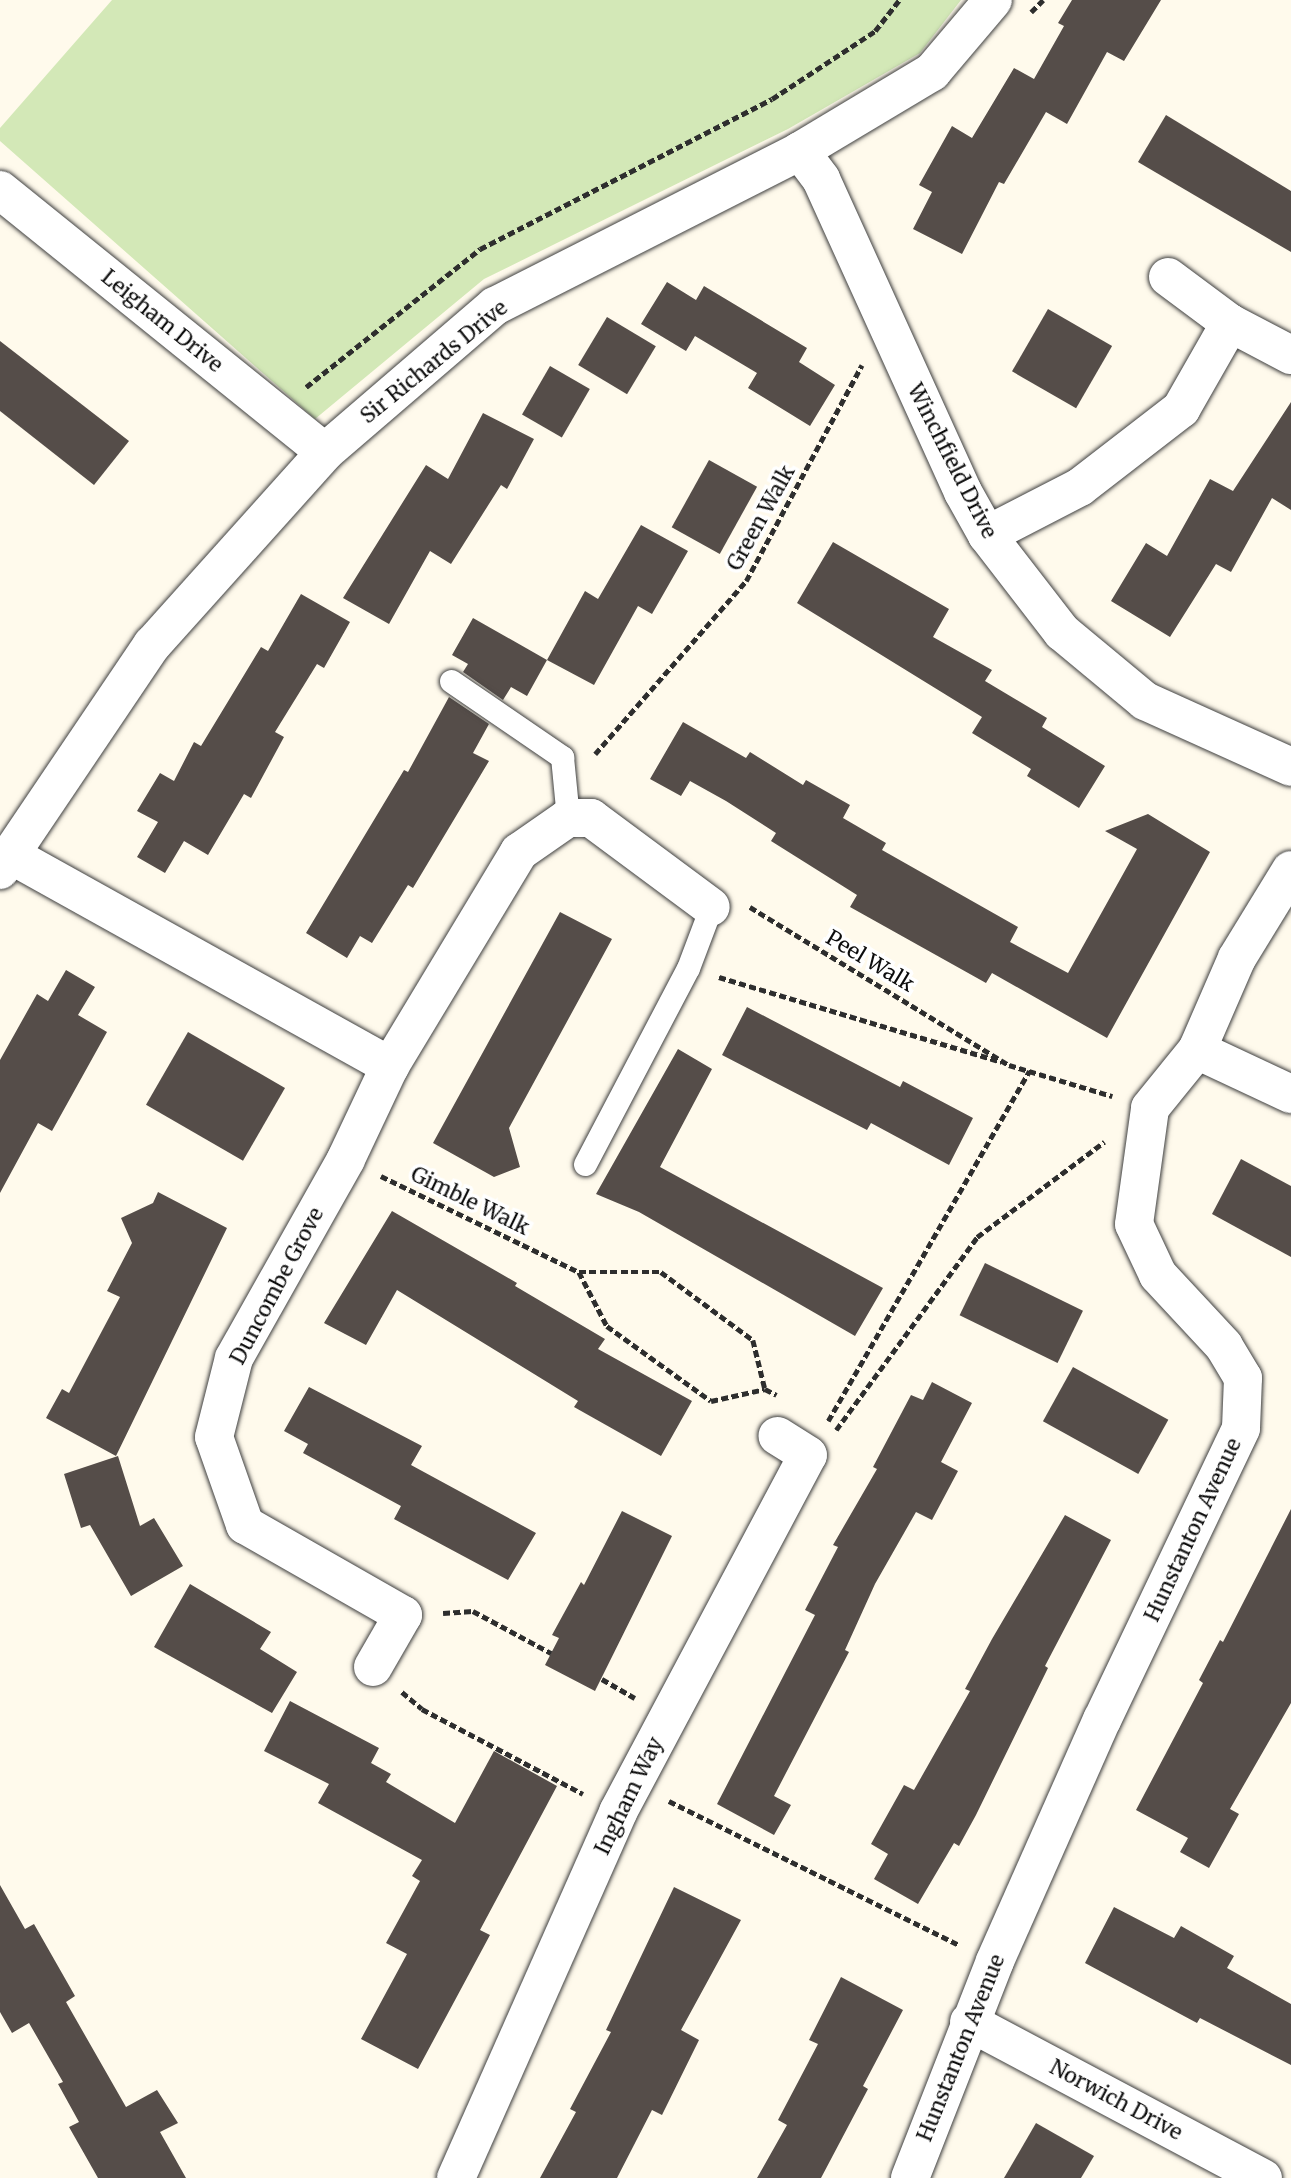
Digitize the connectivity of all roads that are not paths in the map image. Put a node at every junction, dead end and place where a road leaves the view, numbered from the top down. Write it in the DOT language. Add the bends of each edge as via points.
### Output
graph roads {
  1 [pos="993,0"];
  2 [pos="800,151"];
  3 [pos="0,190"];
  4 [pos="1168,276"];
  5 [pos="1230,323"];
  6 [pos="1291,355"];
  7 [pos="325,452"];
  8 [pos="987,535"];
  9 [pos="451,681"];
  10 [pos="1291,767"];
  11 [pos="580,818"];
  12 [pos="5,863"];
  13 [pos="1291,870"];
  14 [pos="710,907"];
  15 [pos="1197,1050"];
  16 [pos="390,1066"];
  17 [pos="1291,1094"];
  18 [pos="584,1164"];
  19 [pos="807,1430"];
  20 [pos="373,1667"];
  21 [pos="969,2022"];
  22 [pos="456,2178"];
  23 [pos="910,2178"];
  24 [pos="1263,2178"];
  1 -- 2 [label="street, Sir Richards Drive" via="932,72"];
  2 -- 7 [label="street, Sir Richards Drive" via="495,306"];
  2 -- 8 [label="street, Winchfield Drive" via="821,179"];
  3 -- 7 [label="street, Leigham Drive"];
  4 -- 5 [label="street"];
  5 -- 6 [label="street"];
  5 -- 8 [label="street" via="1181,409 1080,487"];
  7 -- 12 [label="street, Sir Richards Drive" via="152,645"];
  8 -- 10 [label="street, Winchfield Drive" via="1062,632 1145,701"];
  9 -- 11 [label="lane" via="562,757"];
  11 -- 14 [label="street"];
  11 -- 16 [label="street, Duncombe Grove" via="519,852"];
  12 -- 16 [label="street"];
  13 -- 15 [label="street" via="1237,958"];
  14 -- 18 [label="lane" via="688,968"];
  15 -- 17 [label="street"];
  15 -- 21 [label="street, Hunstanton Avenue" via="1150,1108 1134,1224 1158,1275 1224,1346 1243,1378 1241,1428 1102,1720"];
  16 -- 20 [label="street, Duncombe Grove" via="346,1158 234,1358 215,1437 245,1525 403,1615"];
  19 -- 22 [label="street, Ingham Way" via="625,1798"];
  21 -- 23 [label="street, Hunstanton Avenue"];
  21 -- 24 [label="street, Norwich Drive"];
}
